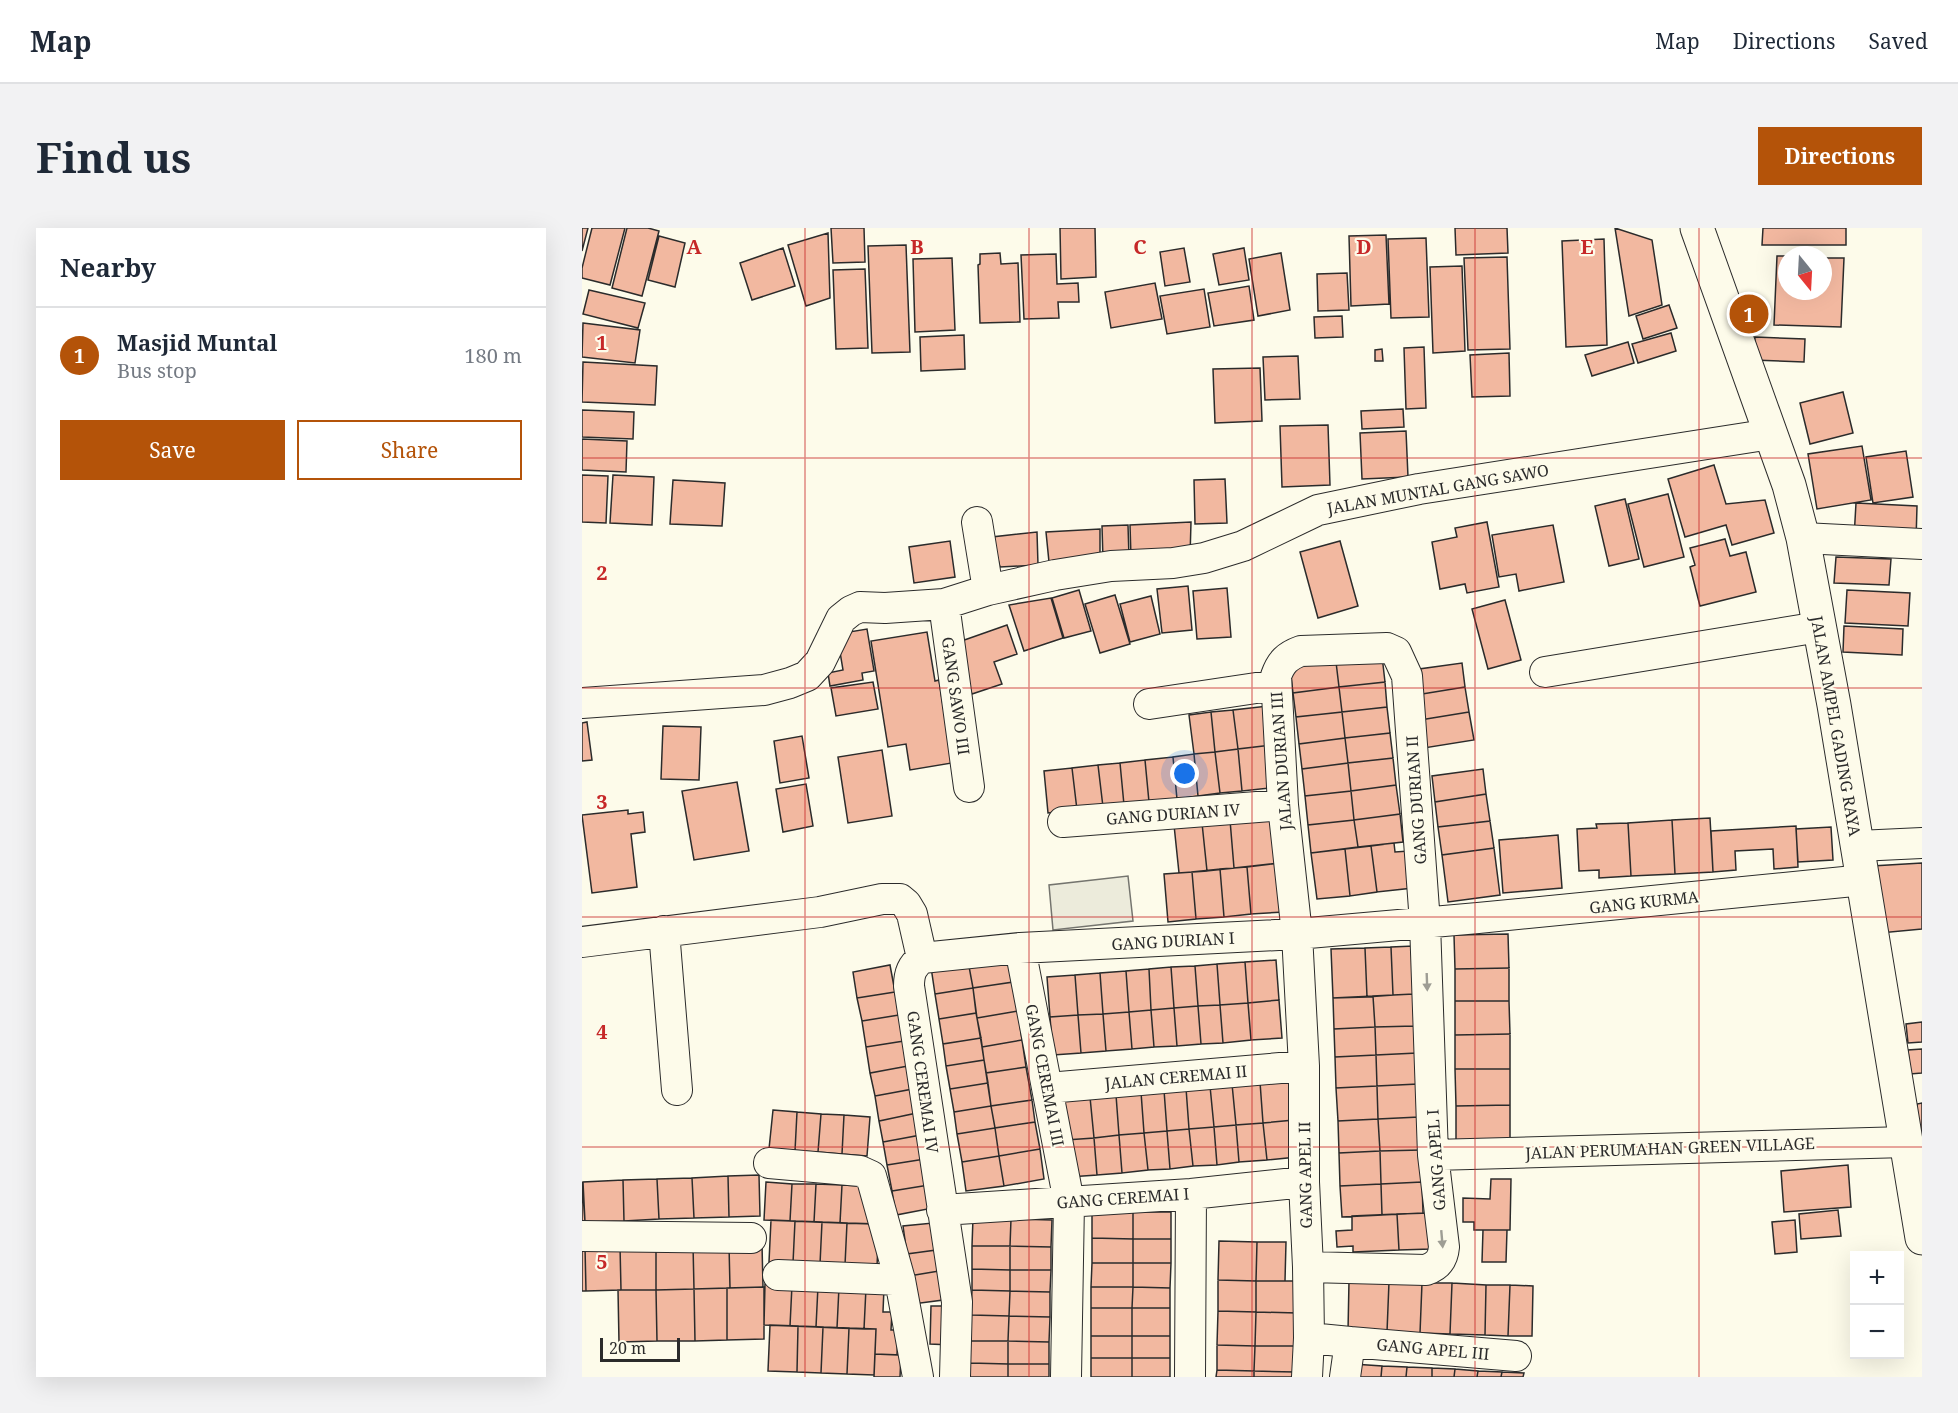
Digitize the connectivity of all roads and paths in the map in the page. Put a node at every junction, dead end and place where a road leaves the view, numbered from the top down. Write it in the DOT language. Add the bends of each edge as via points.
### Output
graph roads {
  1 [pos="1697,228"];
  2 [pos="1770,434"];
  3 [pos="977,522"];
  4 [pos="1803,538"];
  5 [pos="1922,544"];
  6 [pos="988,591"];
  7 [pos="944,604"];
  8 [pos="1819,627"];
  9 [pos="1545,672"];
  10 [pos="1407,676"];
  11 [pos="1276,685"];
  12 [pos="582,703"];
  13 [pos="1149,704"];
  14 [pos="969,787"];
  15 [pos="1283,805"];
  16 [pos="1063,822"];
  17 [pos="1922,843"];
  18 [pos="1858,846"];
  19 [pos="1864,880"];
  20 [pos="1425,923"];
  21 [pos="664,931"];
  22 [pos="1297,934"];
  23 [pos="582,942"];
  24 [pos="1020,948"];
  25 [pos="922,958"];
  26 [pos="1304,1066"];
  27 [pos="1048,1088"];
  28 [pos="677,1090"];
  29 [pos="1906,1142"];
  30 [pos="1433,1155"];
  31 [pos="769,1163"];
  32 [pos="1304,1182"];
  33 [pos="1191,1194"];
  34 [pos="1069,1202"];
  35 [pos="942,1210"];
  36 [pos="582,1236"];
  37 [pos="751,1238"];
  38 [pos="1922,1238"];
  39 [pos="1308,1267"];
  40 [pos="778,1275"];
  41 [pos="900,1280"];
  42 [pos="1309,1338"];
  43 [pos="1350,1341"];
  44 [pos="1516,1356"];
  45 [pos="918,1377"];
  46 [pos="955,1377"];
  47 [pos="1066,1377"];
  48 [pos="1190,1377"];
  49 [pos="1307,1377"];
  50 [pos="1345,1377"];
  1 -- 2 [label="main road, JALAN AMPEL GADING RAYA"];
  2 -- 4 [label="main road, JALAN AMPEL GADING RAYA"];
  2 -- 6 [label="street, JALAN MUNTAL GANG SAWO" via="1419,489 1318,510 1243,546 1204,558 1111,566"];
  3 -- 6 [label="street"];
  4 -- 5 [label="street"];
  4 -- 8 [label="main road, JALAN AMPEL GADING RAYA"];
  6 -- 7 [label="street, JALAN MUNTAL GANG SAWO"];
  7 -- 12 [label="street, JALAN MUNTAL GANG SAWO" via="860,607 851,611 841,619 820,662 807,676 790,683 764,690"];
  7 -- 14 [label="street, GANG SAWO III"];
  8 -- 9 [label="street"];
  8 -- 18 [label="main road, JALAN AMPEL GADING RAYA"];
  10 -- 11 [label="street, JALAN DURIAN III" via="1396,652 1387,648 1301,651 1281,663"];
  10 -- 20 [label="street, GANG DURIAN II"];
  11 -- 13 [label="street"];
  11 -- 15 [label="street, JALAN DURIAN III"];
  15 -- 16 [label="street, GANG DURIAN IV"];
  15 -- 22 [label="street, JALAN DURIAN III"];
  17 -- 18 [label="street"];
  18 -- 19 [label="main road, JALAN AMPEL GADING RAYA"];
  19 -- 20 [label="street, GANG KURMA"];
  19 -- 29 [label="main road, JALAN AMPEL GADING RAYA"];
  20 -- 22 [label="street, GANG DURIAN I"];
  20 -- 30 [label="street, GANG APEL I, one-way"];
  21 -- 23 [label="street"];
  21 -- 25 [label="street" via="900,900 912,914"];
  21 -- 28 [label="street"];
  22 -- 24 [label="street, GANG DURIAN I"];
  22 -- 26 [label="street, GANG APEL II"];
  24 -- 25 [label="street, GANG DURIAN I"];
  24 -- 27 [label="street, GANG CEREMAI III"];
  25 -- 35 [label="street, GANG CEREMAI IV" via="914,964 909,986"];
  26 -- 27 [label="street, JALAN CEREMAI II"];
  26 -- 32 [label="street, GANG APEL II"];
  27 -- 34 [label="street, GANG CEREMAI III"];
  29 -- 30 [label="street, JALAN PERUMAHAN GREEN VILLAGE"];
  29 -- 38 [label="main road, JALAN AMPEL GADING RAYA"];
  30 -- 39 [label="street, GANG APEL I, one-way" via="1443,1247 1439,1263 1426,1270"];
  31 -- 41 [label="street" via="866,1172 871,1176"];
  32 -- 33 [label="street, GANG CEREMAI I"];
  32 -- 39 [label="street, GANG APEL II"];
  33 -- 34 [label="street, GANG CEREMAI I"];
  33 -- 48 [label="street"];
  34 -- 35 [label="street, GANG CEREMAI I"];
  34 -- 47 [label="street, GANG CEREMAI III"];
  35 -- 46 [label="street, GANG CEREMAI IV" via="957,1302"];
  36 -- 37 [label="street"];
  39 -- 42 [label="street, GANG APEL II"];
  40 -- 41 [label="street"];
  41 -- 45 [label="street"];
  42 -- 43 [label="street"];
  42 -- 49 [label="street, GANG APEL II"];
  43 -- 44 [label="street, GANG APEL III"];
  43 -- 50 [label="street"];
}
